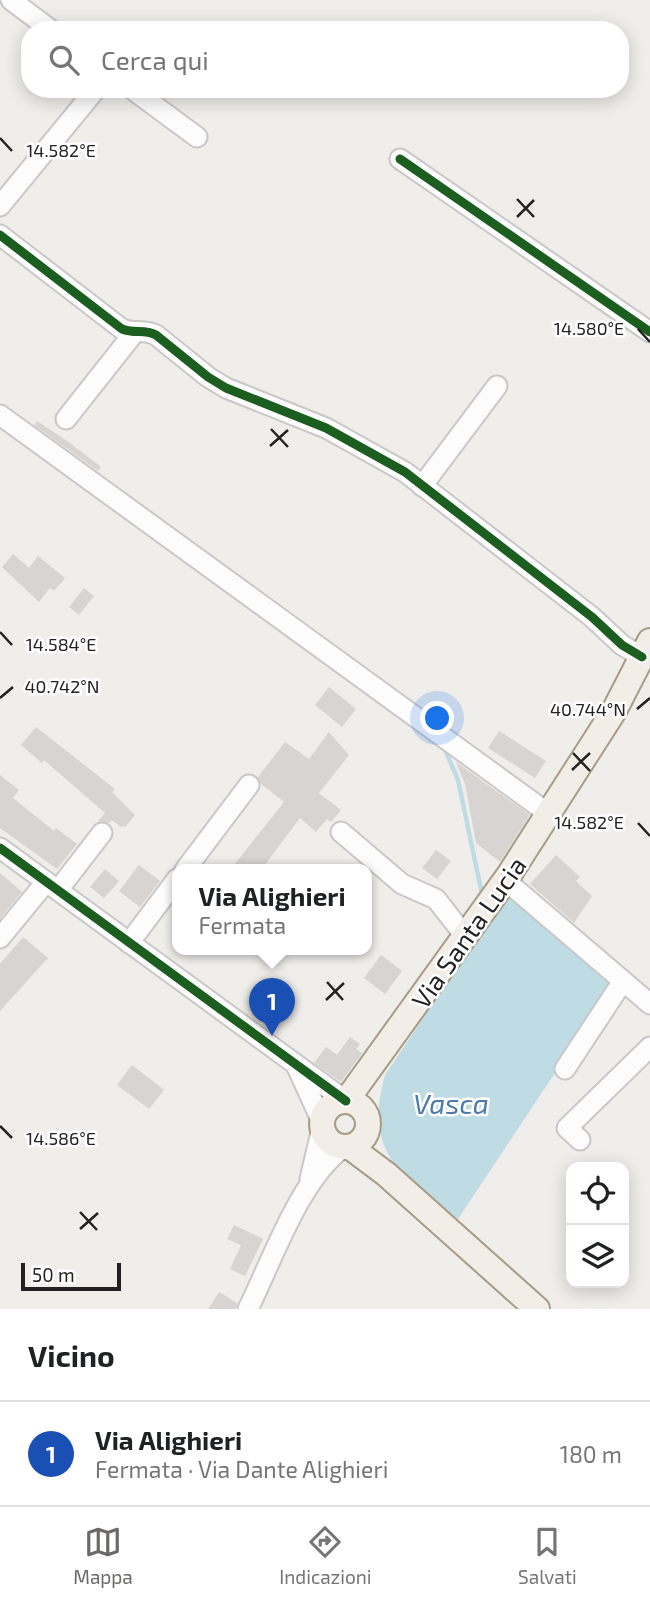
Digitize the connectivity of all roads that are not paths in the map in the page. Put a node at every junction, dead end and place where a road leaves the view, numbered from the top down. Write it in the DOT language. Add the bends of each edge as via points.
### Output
graph roads {
  1 [pos="11,0"];
  2 [pos="39,21"];
  3 [pos="89,98"];
  4 [pos="144,98"];
  5 [pos="197,137"];
  6 [pos="400,159"];
  7 [pos="0,206"];
  8 [pos="0,235"];
  9 [pos="650,332"];
  10 [pos="134,333"];
  11 [pos="497,386"];
  12 [pos="0,415"];
  13 [pos="66,419"];
  14 [pos="422,486"];
  15 [pos="646,649"];
  16 [pos="249,785"];
  17 [pos="549,814"];
  18 [pos="341,832"];
  19 [pos="102,833"];
  20 [pos="0,848"];
  21 [pos="190,864"];
  22 [pos="505,880"];
  23 [pos="52,886"];
  24 [pos="172,886"];
  25 [pos="465,936"];
  26 [pos="0,938"];
  27 [pos="129,943"];
  28 [pos="623,981"];
  29 [pos="650,1003"];
  30 [pos="650,1047"];
  31 [pos="386,1049"];
  32 [pos="294,1061"];
  33 [pos="565,1069"];
  34 [pos="346,1101"];
  35 [pos="321,1125"];
  36 [pos="357,1135"];
  37 [pos="580,1140"];
  38 [pos="309,1184"];
  39 [pos="248,1309"];
  40 [pos="537,1309"];
  1 -- 2 [label="street"];
  3 -- 7 [label="street"];
  4 -- 5 [label="street"];
  6 -- 9 [label="street"];
  8 -- 10 [label="street" via="122,329"];
  10 -- 13 [label="street"];
  10 -- 14 [label="street" via="146,330 156,335 226,388 326,428"];
  11 -- 14 [label="street"];
  12 -- 17 [label="street"];
  14 -- 15 [label="street" via="622,645"];
  15 -- 17 [label="main road, Via Santa Lucia" via="614,712"];
  16 -- 21 [label="street"];
  17 -- 22 [label="main road, Via Santa Lucia"];
  18 -- 25 [label="street" via="402,884 436,899"];
  19 -- 23 [label="street"];
  20 -- 23 [label="street"];
  22 -- 25 [label="main road, Via Santa Lucia"];
  22 -- 28 [label="street"];
  23 -- 26 [label="street"];
  23 -- 27 [label="street"];
  24 -- 27 [label="street"];
  25 -- 31 [label="main road, Via Santa Lucia"];
  27 -- 32 [label="street"];
  28 -- 29 [label="street"];
  28 -- 33 [label="street"];
  30 -- 37 [label="street" via="567,1128"];
  31 -- 34 [label="main road, Via Santa Lucia"];
  31 -- 36 [label="main road, Via Santa Lucia"];
  32 -- 34 [label="street"];
  32 -- 35 [label="street"];
  34 -- 35 [label="main road" via="329,1107"];
  34 -- 36 [label="main road" via="361,1108"];
  35 -- 36 [label="main road" via="332,1143"];
  35 -- 38 [label="street"];
  36 -- 38 [label="street"];
  36 -- 40 [label="main road" via="386,1174"];
  38 -- 39 [label="street"];
}
